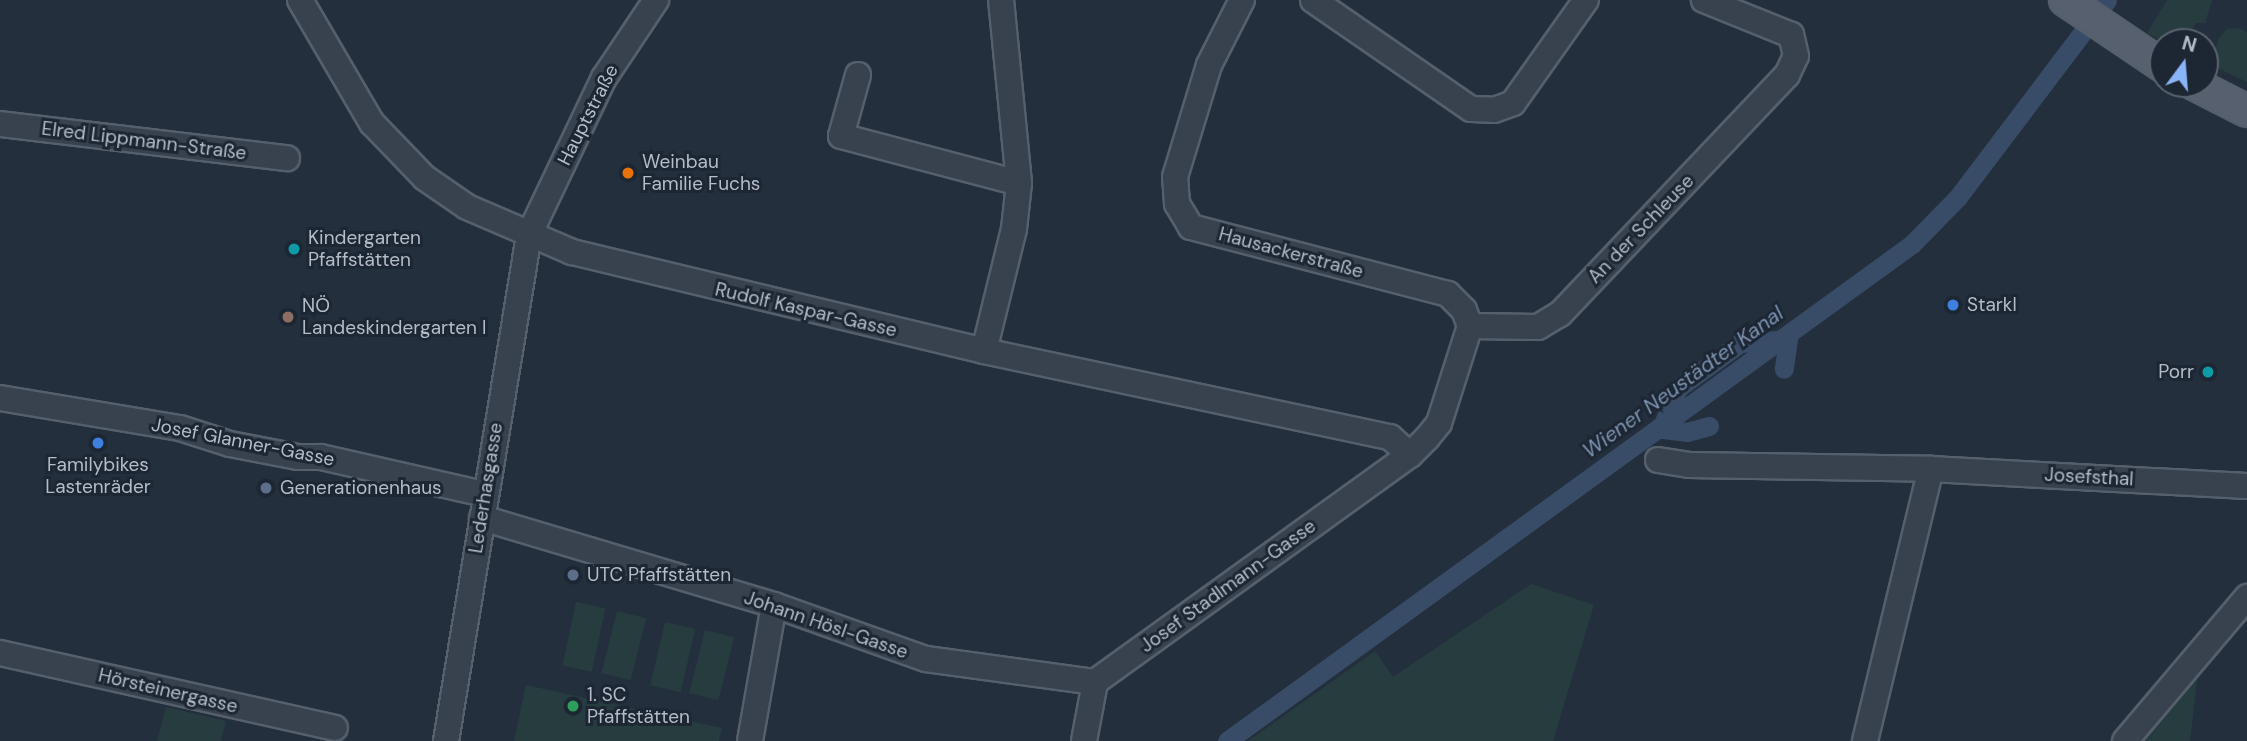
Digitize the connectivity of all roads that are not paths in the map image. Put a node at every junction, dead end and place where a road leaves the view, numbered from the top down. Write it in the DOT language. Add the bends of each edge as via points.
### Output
graph roads {
  1 [pos="300,0"];
  2 [pos="1001,0"];
  3 [pos="1242,0"];
  4 [pos="1313,0"];
  5 [pos="1586,0"];
  6 [pos="1704,0"];
  7 [pos="649,2"];
  8 [pos="2070,4"];
  9 [pos="2149,57"];
  10 [pos="858,75"];
  11 [pos="2219,97"];
  12 [pos="2247,111"];
  13 [pos="0,124"];
  14 [pos="287,158"];
  15 [pos="1019,183"];
  16 [pos="529,235"];
  17 [pos="1470,326"];
  18 [pos="984,351"];
  19 [pos="0,398"];
  20 [pos="1410,455"];
  21 [pos="1658,460"];
  22 [pos="1931,469"];
  23 [pos="2247,486"];
  24 [pos="483,506"];
  25 [pos="2247,597"];
  26 [pos="774,605"];
  27 [pos="0,653"];
  28 [pos="1094,682"];
  29 [pos="335,728"];
  30 [pos="446,741"];
  31 [pos="750,741"];
  32 [pos="1084,741"];
  33 [pos="1865,741"];
  34 [pos="2125,741"];
  1 -- 16 [label="street, Rudolf Kaspar-Gasse" via="372,123 425,178 467,208"];
  2 -- 15 [label="street"];
  3 -- 17 [label="street, Hausackerstraße" via="1209,65 1175,177 1177,204 1191,227 1448,294 1464,310"];
  4 -- 5 [label="street" via="1471,109 1494,110 1513,103"];
  6 -- 17 [label="street, An der Schleuse" via="1791,35 1796,56 1787,75 1560,314 1538,327"];
  7 -- 16 [label="street, Hauptstraße" via="604,78"];
  8 -- 9 [label="main road"];
  10 -- 15 [label="street" via="841,136"];
  11 -- 12 [label="main road"];
  13 -- 14 [label="street, Elred Lippmann-Straße"];
  15 -- 18 [label="street" via="1014,229"];
  16 -- 18 [label="street, Rudolf Kaspar-Gasse" via="662,277"];
  16 -- 24 [label="street, Lederhasgasse"];
  17 -- 20 [label="street" via="1439,423"];
  18 -- 20 [label="street, Rudolf Kaspar-Gasse" via="1390,437"];
  19 -- 24 [label="street, Josef Glanner-Gasse" via="180,428 230,444 298,457 321,457"];
  20 -- 28 [label="street, Josef Stadlmann-Gasse"];
  21 -- 22 [label="street, Josefsthal" via="1689,465"];
  22 -- 23 [label="street, Josefsthal"];
  22 -- 33 [label="street"];
  24 -- 26 [label="street, Johann Hösl-Gasse"];
  24 -- 30 [label="street, Lederhasgasse"];
  25 -- 34 [label="street"];
  26 -- 28 [label="street, Johann Hösl-Gasse" via="926,659"];
  26 -- 31 [label="street"];
  27 -- 29 [label="street, Hörsteinergasse"];
  28 -- 32 [label="street"];
}
